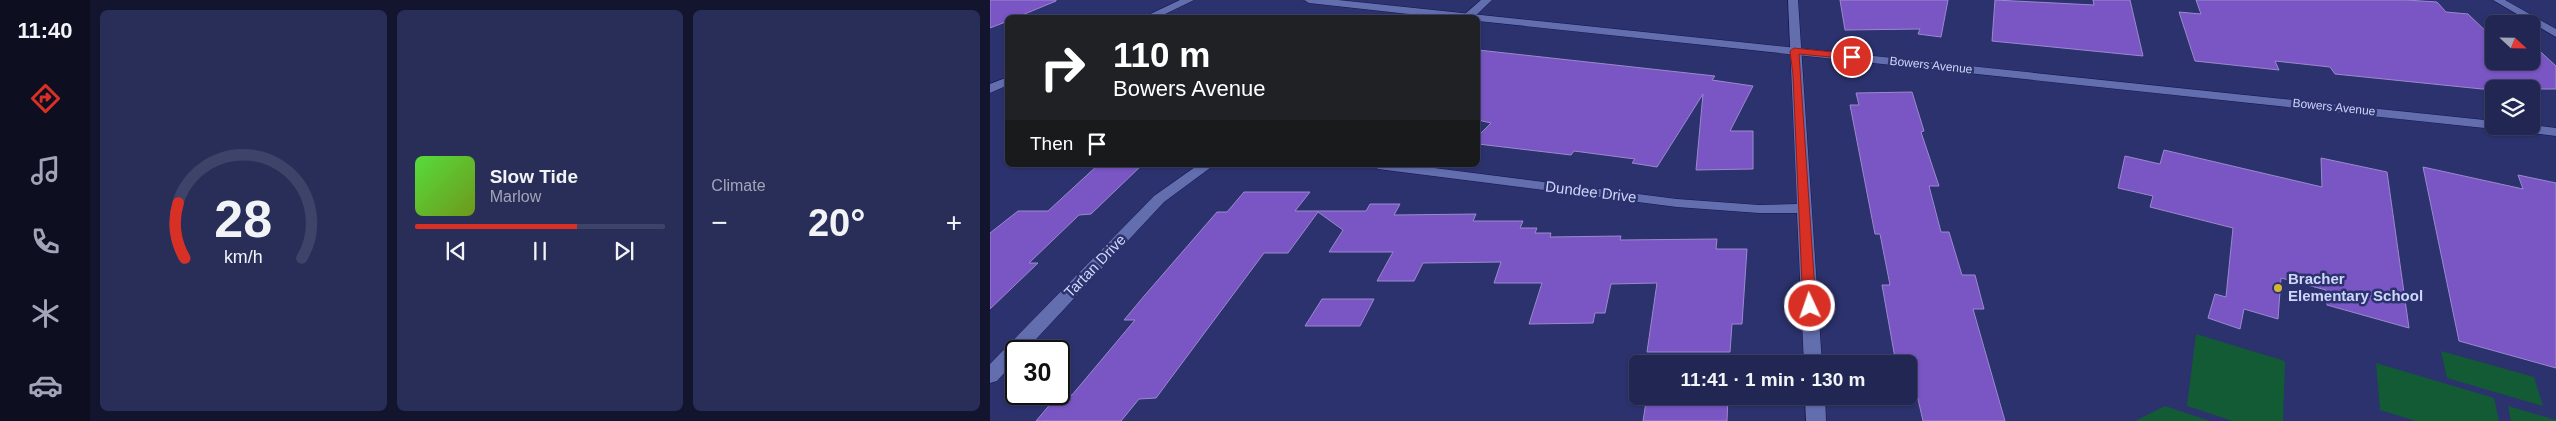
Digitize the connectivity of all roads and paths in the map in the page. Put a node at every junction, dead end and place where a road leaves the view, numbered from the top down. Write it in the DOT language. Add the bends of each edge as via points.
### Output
graph roads {
  1 [pos="1189,0"];
  2 [pos="1309,0"];
  3 [pos="1487,0"];
  4 [pos="1793,0"];
  5 [pos="2498,0"];
  6 [pos="1155,15"];
  7 [pos="1459,15"];
  8 [pos="1470,15"];
  9 [pos="1480,17"];
  10 [pos="2556,34"];
  11 [pos="1794,51"];
  12 [pos="1005,82"];
  13 [pos="990,89"];
  14 [pos="2485,124"];
  15 [pos="2540,130"];
  16 [pos="2556,132"];
  17 [pos="1204,167"];
  18 [pos="1394,167"];
  19 [pos="1804,208"];
  20 [pos="1812,355"];
  21 [pos="990,376"];
  22 [pos="1815,405"];
  23 [pos="1816,421"];
  1 -- 6 [label="main road"];
  2 -- 7 [label="main road, Bowers Avenue"];
  3 -- 8 [label="main road"];
  4 -- 11 [label="main road"];
  5 -- 10 [label="main road"];
  9 -- 11 [label="main road, Bowers Avenue"];
  11 -- 14 [label="main road, Bowers Avenue"];
  11 -- 19 [label="main road"];
  12 -- 13 [label="main road"];
  15 -- 16 [label="main road"];
  17 -- 21 [label="main road, Tartan Drive" via="1159,199"];
  18 -- 19 [label="main road, Dundee Drive" via="1677,203 1760,209"];
  19 -- 20 [label="main road"];
  22 -- 23 [label="main road"];
}
